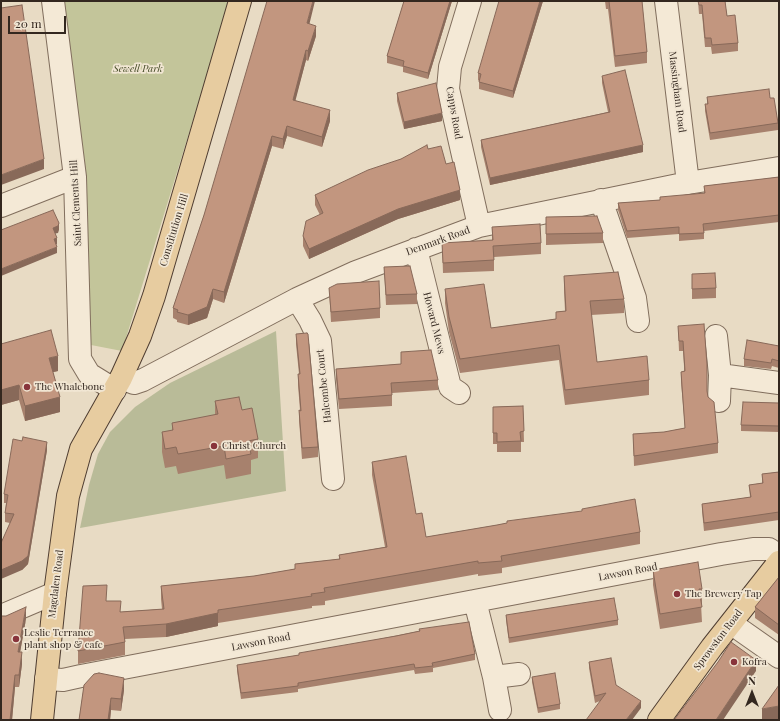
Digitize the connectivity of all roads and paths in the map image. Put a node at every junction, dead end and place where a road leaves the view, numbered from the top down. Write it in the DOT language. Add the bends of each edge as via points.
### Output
graph roads {
  1 [pos="53,1"];
  2 [pos="240,1"];
  3 [pos="470,1"];
  4 [pos="666,1"];
  5 [pos="779,168"];
  6 [pos="75,177"];
  7 [pos="688,182"];
  8 [pos="601,200"];
  9 [pos="1,206"];
  10 [pos="479,226"];
  11 [pos="416,249"];
  12 [pos="297,299"];
  13 [pos="638,321"];
  14 [pos="716,336"];
  15 [pos="720,375"];
  16 [pos="779,383"];
  17 [pos="118,384"];
  18 [pos="459,393"];
  19 [pos="720,401"];
  20 [pos="81,449"];
  21 [pos="333,479"];
  22 [pos="779,556"];
  23 [pos="779,562"];
  24 [pos="55,594"];
  25 [pos="475,601"];
  26 [pos="1,616"];
  27 [pos="732,624"];
  28 [pos="779,658"];
  29 [pos="519,674"];
  30 [pos="494,677"];
  31 [pos="46,678"];
  32 [pos="500,710"];
  33 [pos="42,720"];
  34 [pos="659,720"];
  1 -- 6 [label="street, Saint Clements Hill"];
  2 -- 17 [label="main road, Constitution Hill" via="154,296 140,336"];
  3 -- 10 [label="street, Capps Road" via="450,67 448,89"];
  4 -- 7 [label="street, Massingham Road"];
  5 -- 7 [label="street, Denmark Road"];
  6 -- 9 [label="street"];
  6 -- 17 [label="street, Saint Clements Hill" via="80,359 89,374"];
  7 -- 8 [label="street, Denmark Road"];
  8 -- 10 [label="street, Denmark Road"];
  8 -- 13 [label="street" via="635,298"];
  10 -- 11 [label="street, Denmark Road"];
  11 -- 12 [label="street, Denmark Road" via="356,272"];
  11 -- 18 [label="street, Howard Mews" via="450,387"];
  12 -- 17 [label="street, Denmark Road" via="143,380"];
  12 -- 21 [label="street, Halcombe Court" via="320,341"];
  14 -- 15 [label="street"];
  15 -- 16 [label="street"];
  15 -- 19 [label="street"];
  17 -- 20 [label="main road, Constitution Hill"];
  20 -- 24 [label="main road, Magdalen Road" via="68,496"];
  22 -- 25 [label="street, Lawson Road" via="769,549 753,549"];
  23 -- 27 [label="main road, Sprowston Road"];
  24 -- 26 [label="street"];
  24 -- 31 [label="main road, Magdalen Road"];
  25 -- 30 [label="street"];
  25 -- 31 [label="street, Lawson Road" via="62,680"];
  27 -- 28 [label="street"];
  27 -- 34 [label="main road, Sprowston Road"];
  29 -- 30 [label="street"];
  30 -- 32 [label="street"];
  31 -- 33 [label="main road, Magdalen Road"];
}
